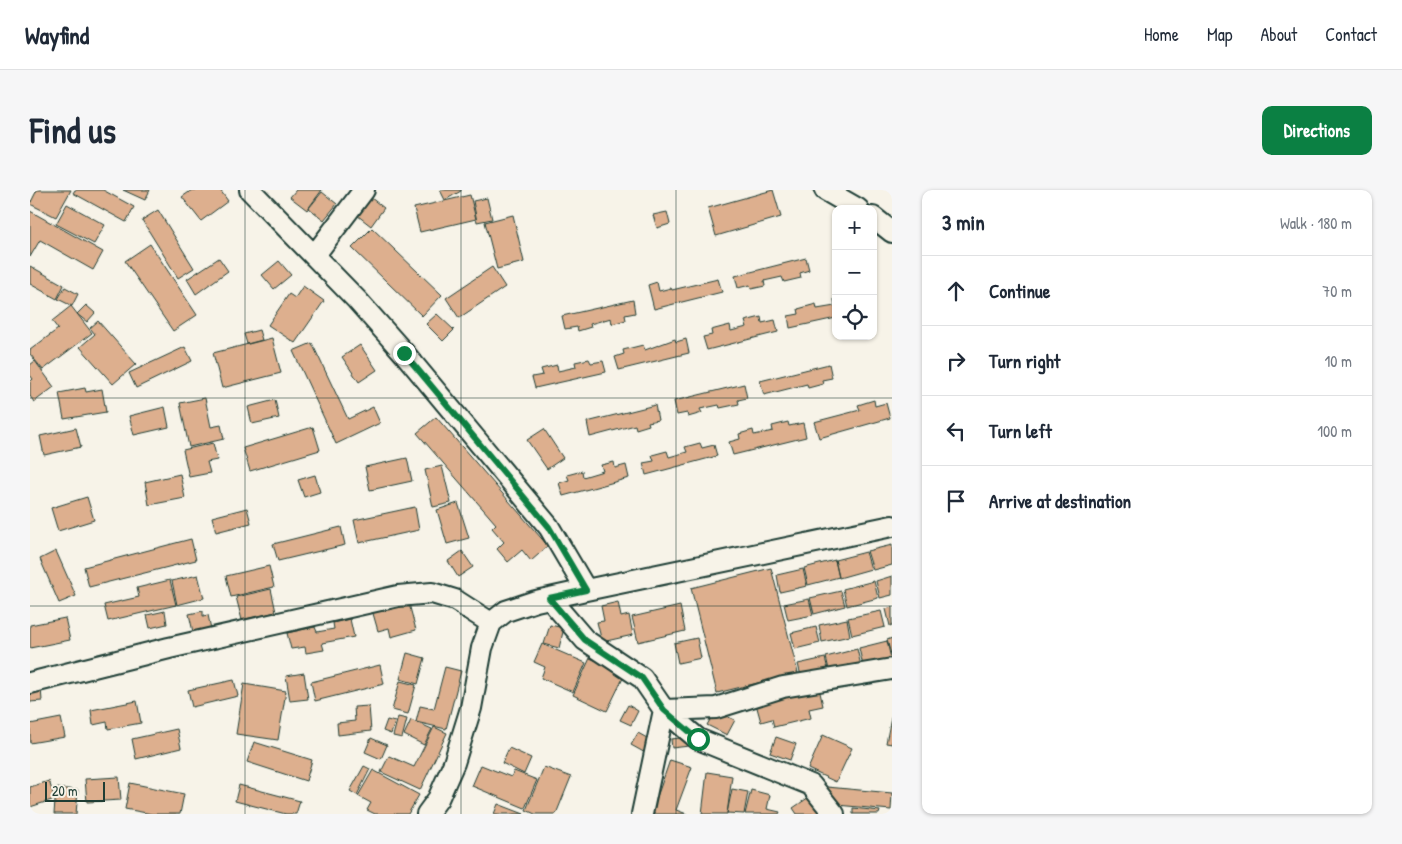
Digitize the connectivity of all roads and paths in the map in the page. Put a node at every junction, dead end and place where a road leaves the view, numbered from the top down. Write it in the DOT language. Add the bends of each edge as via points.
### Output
graph roads {
  1 [pos="250,190"];
  2 [pos="364,190"];
  3 [pos="825,190"];
  4 [pos="851,205"];
  5 [pos="877,221"];
  6 [pos="892,232"];
  7 [pos="314,256"];
  8 [pos="892,526"];
  9 [pos="586,590"];
  10 [pos="549,598"];
  11 [pos="490,624"];
  12 [pos="892,669"];
  13 [pos="30,684"];
  14 [pos="664,710"];
  15 [pos="427,814"];
  16 [pos="642,814"];
  17 [pos="834,814"];
  1 -- 7 [label="street"];
  2 -- 7 [label="street"];
  3 -- 4 [label="street"];
  5 -- 6 [label="street"];
  7 -- 9 [label="street" via="404,353 549,527"];
  8 -- 9 [label="street"];
  9 -- 10 [label="street"];
  10 -- 11 [label="street" via="506,611"];
  10 -- 14 [label="street" via="585,640 642,678"];
  11 -- 13 [label="street" via="455,600 432,593 398,596 169,648"];
  11 -- 15 [label="street" via="482,648 471,708 454,764 438,799"];
  12 -- 14 [label="street" via="783,687 716,708"];
  14 -- 16 [label="street"];
  14 -- 17 [label="street" via="698,739 811,785"];
}
